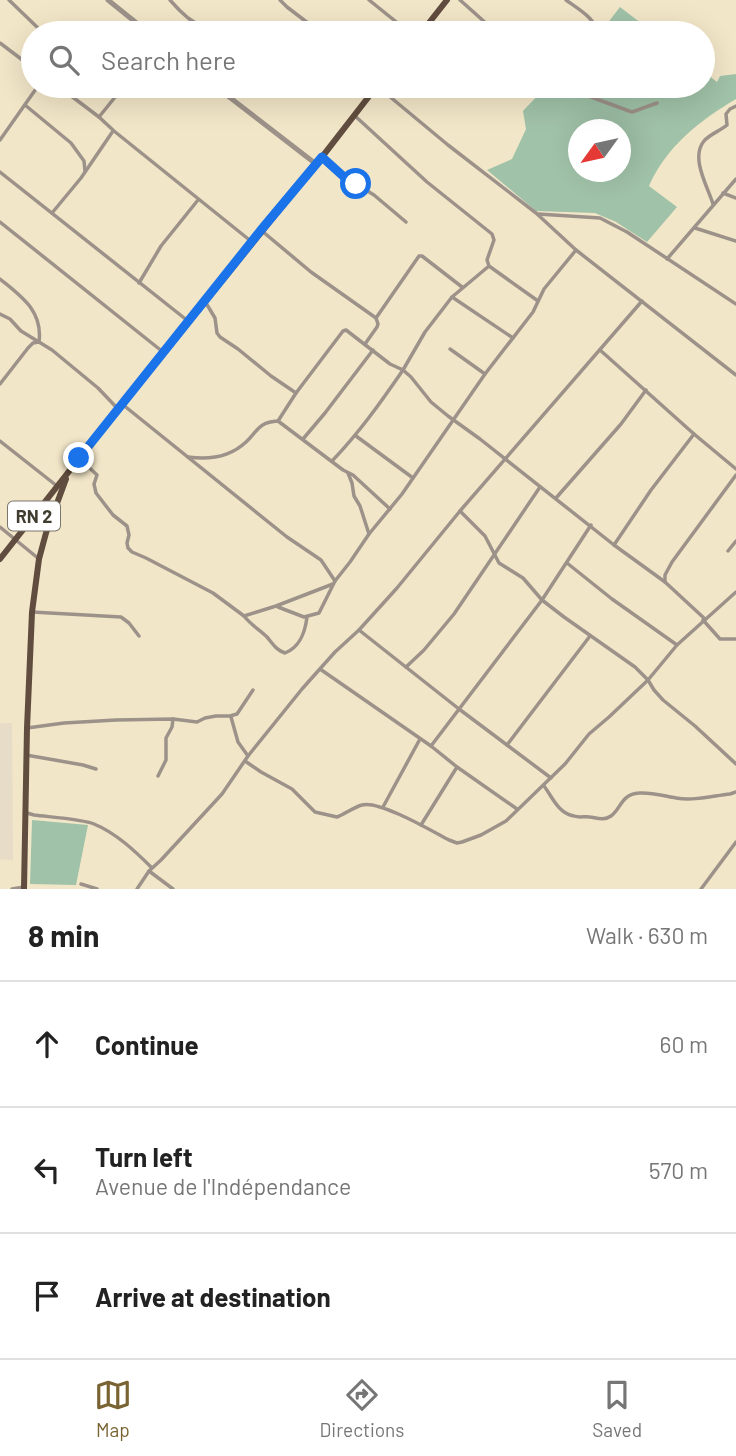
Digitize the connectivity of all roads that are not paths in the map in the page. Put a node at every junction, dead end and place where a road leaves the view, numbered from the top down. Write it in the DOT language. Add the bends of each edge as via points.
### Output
graph roads {
  1 [pos="9,0"];
  2 [pos="108,0"];
  3 [pos="170,0"];
  4 [pos="280,0"];
  5 [pos="369,0"];
  6 [pos="446,0"];
  7 [pos="460,0"];
  8 [pos="565,0"];
  9 [pos="31,21"];
  10 [pos="134,21"];
  11 [pos="193,21"];
  12 [pos="305,21"];
  13 [pos="395,21"];
  14 [pos="430,21"];
  15 [pos="484,21"];
  16 [pos="593,21"];
  17 [pos="0,43"];
  18 [pos="21,60"];
  19 [pos="29,98"];
  20 [pos="74,98"];
  21 [pos="114,98"];
  22 [pos="231,98"];
  23 [pos="367,98"];
  24 [pos="391,98"];
  25 [pos="594,98"];
  26 [pos="657,103"];
  27 [pos="25,104"];
  28 [pos="736,106"];
  29 [pos="354,115"];
  30 [pos="99,117"];
  31 [pos="114,131"];
  32 [pos="0,140"];
  33 [pos="322,157"];
  34 [pos="316,164"];
  35 [pos="0,172"];
  36 [pos="85,173"];
  37 [pos="736,179"];
  38 [pos="723,193"];
  39 [pos="736,198"];
  40 [pos="198,200"];
  41 [pos="713,204"];
  42 [pos="52,214"];
  43 [pos="536,214"];
  44 [pos="0,222"];
  45 [pos="406,222"];
  46 [pos="695,228"];
  47 [pos="261,230"];
  48 [pos="736,241"];
  49 [pos="252,242"];
  50 [pos="576,250"];
  51 [pos="667,259"];
  52 [pos="489,266"];
  53 [pos="0,279"];
  54 [pos="139,283"];
  55 [pos="462,287"];
  56 [pos="452,297"];
  57 [pos="538,301"];
  58 [pos="642,301"];
  59 [pos="205,302"];
  60 [pos="736,304"];
  61 [pos="0,314"];
  62 [pos="376,318"];
  63 [pos="188,321"];
  64 [pos="513,338"];
  65 [pos="39,342"];
  66 [pos="365,344"];
  67 [pos="450,349"];
  68 [pos="373,350"];
  69 [pos="600,350"];
  70 [pos="163,352"];
  71 [pos="403,370"];
  72 [pos="485,374"];
  73 [pos="736,374"];
  74 [pos="0,384"];
  75 [pos="646,390"];
  76 [pos="296,393"];
  77 [pos="120,407"];
  78 [pos="453,419"];
  79 [pos="278,421"];
  80 [pos="694,433"];
  81 [pos="356,436"];
  82 [pos="303,439"];
  83 [pos="0,441"];
  84 [pos="186,456"];
  85 [pos="79,458"];
  86 [pos="505,460"];
  87 [pos="332,461"];
  88 [pos="736,469"];
  89 [pos="348,473"];
  90 [pos="68,474"];
  91 [pos="736,475"];
  92 [pos="413,478"];
  93 [pos="57,486"];
  94 [pos="541,486"];
  95 [pos="556,498"];
  96 [pos="390,509"];
  97 [pos="460,511"];
  98 [pos="591,525"];
  99 [pos="0,527"];
  100 [pos="369,534"];
  101 [pos="15,540"];
  102 [pos="736,541"];
  103 [pos="614,545"];
  104 [pos="728,551"];
  105 [pos="495,554"];
  106 [pos="0,559"];
  107 [pos="40,559"];
  108 [pos="567,563"];
  109 [pos="334,582"];
  110 [pos="665,582"];
  111 [pos="322,588"];
  112 [pos="329,592"];
  113 [pos="736,592"];
  114 [pos="542,600"];
  115 [pos="276,606"];
  116 [pos="32,612"];
  117 [pos="244,616"];
  118 [pos="307,617"];
  119 [pos="704,619"];
  120 [pos="359,630"];
  121 [pos="139,636"];
  122 [pos="590,636"];
  123 [pos="736,639"];
  124 [pos="677,645"];
  125 [pos="407,667"];
  126 [pos="320,669"];
  127 [pos="648,680"];
  128 [pos="253,690"];
  129 [pos="459,709"];
  130 [pos="230,716"];
  131 [pos="173,719"];
  132 [pos="27,729"];
  133 [pos="420,739"];
  134 [pos="507,745"];
  135 [pos="431,746"];
  136 [pos="26,755"];
  137 [pos="248,756"];
  138 [pos="245,761"];
  139 [pos="736,764"];
  140 [pos="457,767"];
  141 [pos="96,769"];
  142 [pos="158,776"];
  143 [pos="551,778"];
  144 [pos="543,786"];
  145 [pos="736,792"];
  146 [pos="383,807"];
  147 [pos="517,809"];
  148 [pos="25,812"];
  149 [pos="421,825"];
  150 [pos="736,842"];
  151 [pos="150,869"];
  152 [pos="80,884"];
  153 [pos="24,888"];
  154 [pos="12,889"];
  155 [pos="97,889"];
  156 [pos="137,889"];
  157 [pos="173,889"];
  158 [pos="701,889"];
  1 -- 9 [label="street"];
  2 -- 10 [label="street"];
  3 -- 11 [label="street"];
  4 -- 12 [label="street"];
  5 -- 13 [label="street"];
  6 -- 14 [label="main road"];
  7 -- 15 [label="street"];
  8 -- 16 [label="street"];
  17 -- 18 [label="street"];
  19 -- 27 [label="street"];
  20 -- 30 [label="street"];
  21 -- 30 [label="street"];
  22 -- 34 [label="street"];
  23 -- 29 [label="main road, RN 2"];
  24 -- 43 [label="street"];
  25 -- 26 [label="street" via="632,112"];
  27 -- 32 [label="street"];
  27 -- 36 [label="street" via="71,143 84,162"];
  28 -- 41 [label="street" via="726,114 727,125 700,146 702,172"];
  29 -- 33 [label="main road, RN 2"];
  29 -- 52 [label="street" via="492,234"];
  30 -- 31 [label="street"];
  31 -- 36 [label="street"];
  31 -- 40 [label="street"];
  33 -- 34 [label="main road, RN 2"];
  33 -- 45 [label="street"];
  34 -- 47 [label="main road, RN 2"];
  35 -- 42 [label="street"];
  36 -- 42 [label="street"];
  37 -- 38 [label="street"];
  38 -- 39 [label="street"];
  38 -- 41 [label="street"];
  40 -- 49 [label="street"];
  40 -- 54 [label="street" via="161,246"];
  41 -- 46 [label="street"];
  42 -- 54 [label="street"];
  43 -- 50 [label="street"];
  43 -- 51 [label="street" via="600,218"];
  44 -- 70 [label="street"];
  46 -- 48 [label="street"];
  46 -- 51 [label="street"];
  47 -- 49 [label="main road, RN 2"];
  47 -- 62 [label="street"];
  49 -- 59 [label="main road, RN 2"];
  50 -- 57 [label="street"];
  50 -- 58 [label="street"];
  51 -- 60 [label="street"];
  52 -- 55 [label="street"];
  52 -- 57 [label="street"];
  53 -- 65 [label="street" via="29,303 39,326"];
  54 -- 63 [label="street"];
  55 -- 56 [label="street"];
  55 -- 62 [label="street" via="419,256"];
  56 -- 64 [label="street"];
  56 -- 71 [label="street"];
  57 -- 64 [label="street"];
  58 -- 69 [label="street"];
  58 -- 73 [label="street"];
  59 -- 63 [label="main road, RN 2"];
  59 -- 76 [label="street" via="220,337"];
  61 -- 65 [label="street"];
  62 -- 66 [label="street" via="377,327"];
  63 -- 70 [label="main road, RN 2"];
  64 -- 72 [label="street"];
  65 -- 74 [label="street" via="28,348"];
  65 -- 77 [label="street"];
  66 -- 68 [label="street"];
  66 -- 76 [label="street" via="343,331"];
  67 -- 72 [label="street"];
  68 -- 71 [label="street"];
  68 -- 82 [label="street"];
  69 -- 75 [label="street"];
  69 -- 86 [label="street"];
  70 -- 77 [label="main road, RN 2"];
  71 -- 78 [label="street"];
  71 -- 81 [label="street"];
  72 -- 78 [label="street"];
  75 -- 80 [label="street"];
  75 -- 95 [label="street"];
  76 -- 79 [label="street"];
  77 -- 84 [label="street"];
  77 -- 85 [label="main road, RN 2"];
  78 -- 86 [label="street"];
  78 -- 92 [label="street"];
  79 -- 82 [label="street"];
  79 -- 84 [label="street" via="265,423 244,443 215,458"];
  80 -- 88 [label="street"];
  80 -- 103 [label="street"];
  81 -- 87 [label="street"];
  81 -- 92 [label="street"];
  82 -- 87 [label="street"];
  83 -- 93 [label="street"];
  84 -- 109 [label="street" via="321,560"];
  85 -- 90 [label="main road, RN 2"];
  85 -- 117 [label="street" via="97,475 94,488 105,505 127,526 132,552 213,593"];
  86 -- 94 [label="street"];
  86 -- 97 [label="street"];
  87 -- 89 [label="street"];
  89 -- 96 [label="street"];
  89 -- 100 [label="street"];
  90 -- 93 [label="main road, RN 2"];
  90 -- 107 [label="main road"];
  91 -- 110 [label="street" via="672,562"];
  92 -- 96 [label="street"];
  93 -- 101 [label="main road, RN 2"];
  94 -- 95 [label="street"];
  94 -- 105 [label="street"];
  95 -- 98 [label="street"];
  96 -- 100 [label="street"];
  97 -- 105 [label="street" via="485,536"];
  97 -- 120 [label="street"];
  98 -- 103 [label="street"];
  98 -- 108 [label="street"];
  99 -- 101 [label="street"];
  100 -- 109 [label="street"];
  101 -- 106 [label="main road, RN 2"];
  101 -- 107 [label="street"];
  102 -- 104 [label="street"];
  103 -- 110 [label="street"];
  105 -- 114 [label="street" via="499,563 523,578"];
  105 -- 125 [label="street" via="454,614"];
  107 -- 116 [label="main road"];
  108 -- 114 [label="street"];
  108 -- 124 [label="street"];
  109 -- 111 [label="street"];
  109 -- 112 [label="street"];
  110 -- 119 [label="street"];
  111 -- 112 [label="street"];
  111 -- 115 [label="street"];
  112 -- 118 [label="street" via="319,613"];
  113 -- 119 [label="street"];
  114 -- 122 [label="street"];
  114 -- 129 [label="street"];
  115 -- 117 [label="street"];
  115 -- 118 [label="street"];
  116 -- 121 [label="street" via="121,617"];
  116 -- 132 [label="main road"];
  117 -- 118 [label="street" via="285,653 303,637"];
  119 -- 123 [label="street" via="720,639"];
  119 -- 124 [label="street"];
  120 -- 125 [label="street"];
  120 -- 126 [label="street"];
  122 -- 127 [label="street"];
  122 -- 134 [label="street"];
  124 -- 127 [label="street"];
  125 -- 129 [label="street"];
  126 -- 133 [label="street"];
  126 -- 137 [label="street"];
  127 -- 139 [label="street" via="663,700"];
  127 -- 143 [label="street" via="589,734"];
  128 -- 130 [label="street" via="237,714"];
  129 -- 134 [label="street"];
  129 -- 135 [label="street"];
  130 -- 131 [label="street" via="197,722"];
  130 -- 137 [label="street"];
  131 -- 132 [label="street" via="80,721"];
  131 -- 142 [label="street" via="166,738 166,760"];
  132 -- 136 [label="main road"];
  133 -- 135 [label="street"];
  133 -- 146 [label="street"];
  134 -- 143 [label="street"];
  135 -- 140 [label="street"];
  136 -- 141 [label="street"];
  136 -- 148 [label="main road"];
  137 -- 138 [label="street"];
  138 -- 146 [label="street" via="292,789 315,812 337,817 360,805"];
  138 -- 151 [label="street" via="217,800"];
  140 -- 147 [label="street"];
  140 -- 149 [label="street"];
  143 -- 144 [label="street"];
  144 -- 145 [label="street" via="562,811 601,819 609,818 634,793 692,799"];
  144 -- 147 [label="street"];
  146 -- 149 [label="street"];
  147 -- 149 [label="street" via="491,830 457,843"];
  148 -- 151 [label="street" via="93,823 134,850"];
  148 -- 153 [label="main road"];
  150 -- 158 [label="street"];
  151 -- 156 [label="street"];
  151 -- 157 [label="street"];
  152 -- 155 [label="street"];
  153 -- 154 [label="street"];
}
